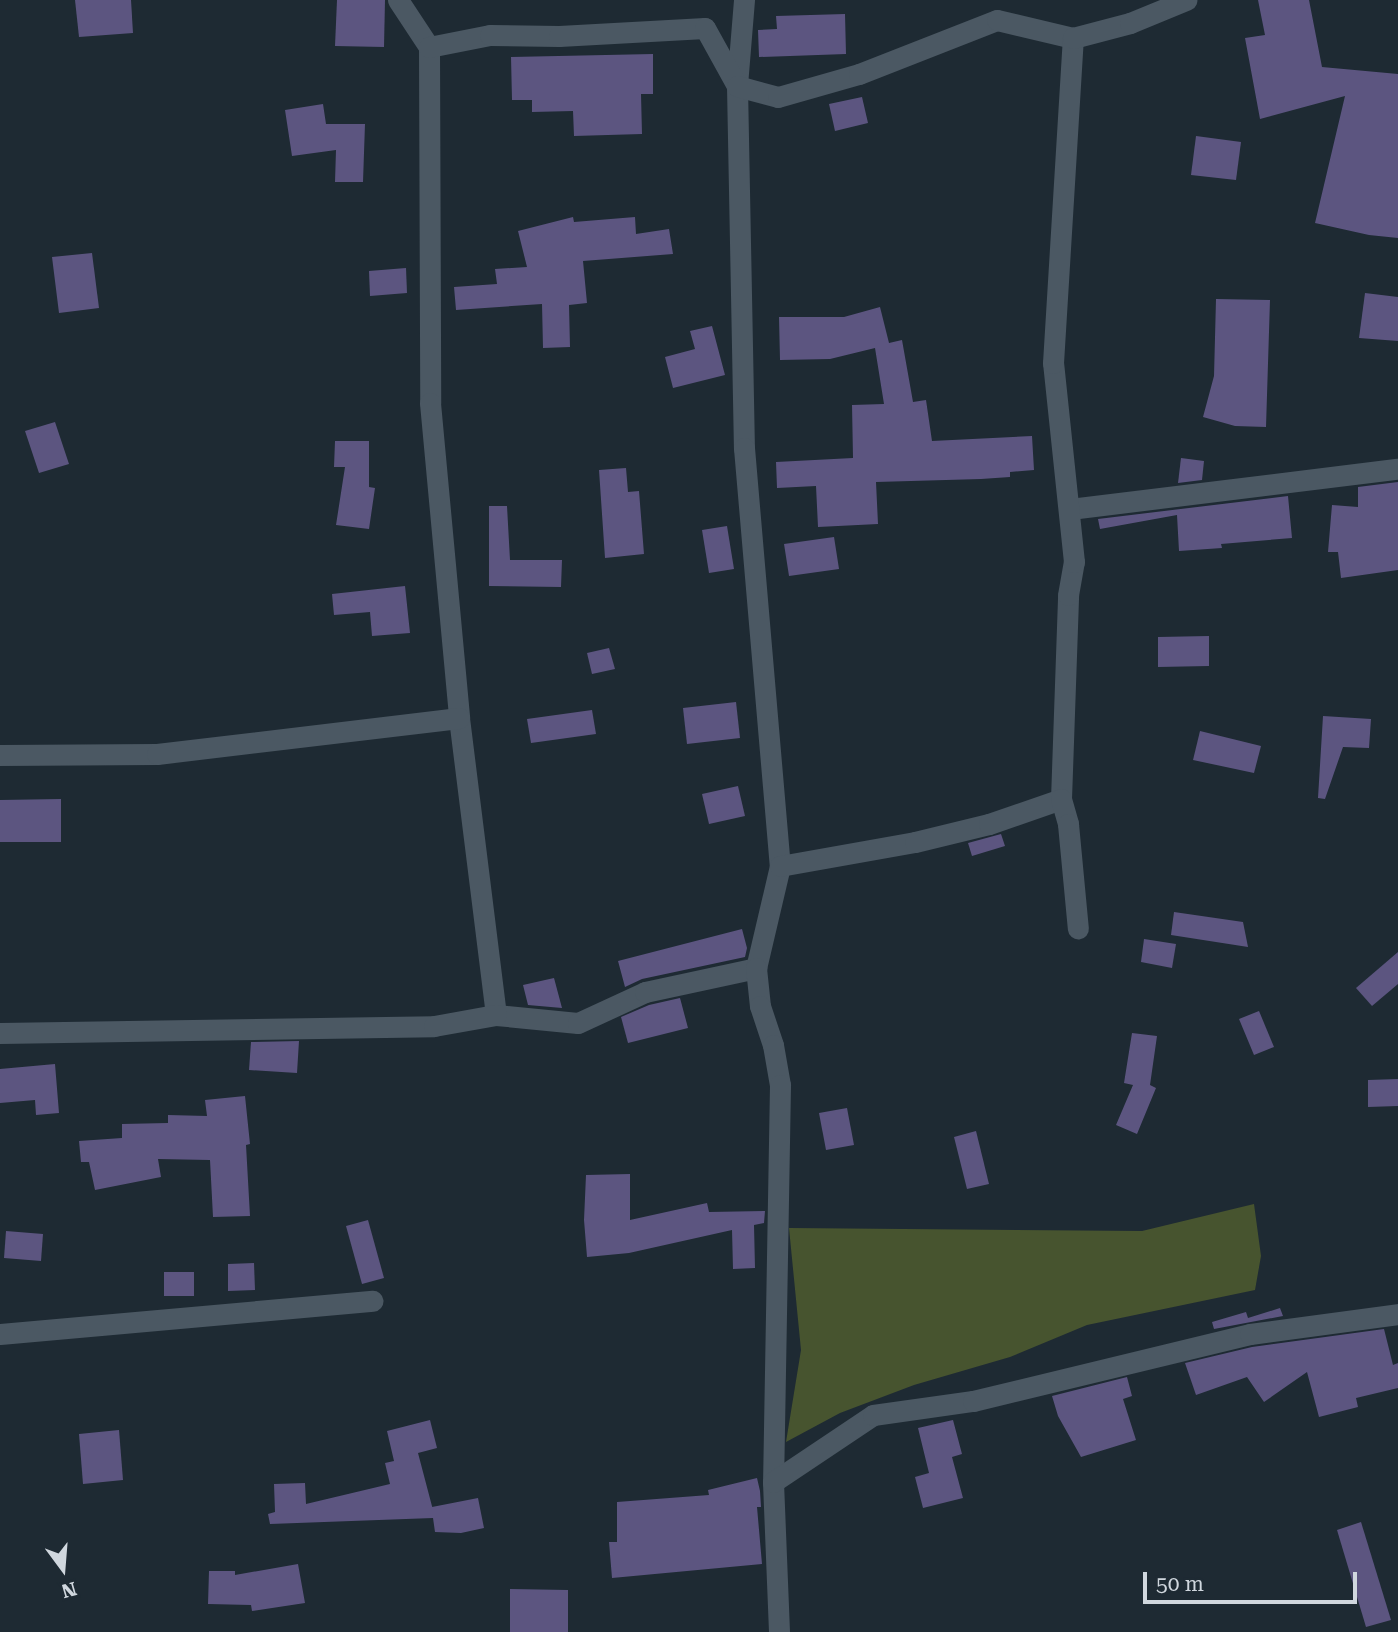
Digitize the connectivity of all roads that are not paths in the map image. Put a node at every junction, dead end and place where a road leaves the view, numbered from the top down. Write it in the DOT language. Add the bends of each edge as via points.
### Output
graph roads {
  1 [pos="398,0"];
  2 [pos="744,0"];
  3 [pos="1186,0"];
  4 [pos="1073,38"];
  5 [pos="429,47"];
  6 [pos="737,86"];
  7 [pos="1398,469"];
  8 [pos="1070,509"];
  9 [pos="459,718"];
  10 [pos="0,755"];
  11 [pos="1061,799"];
  12 [pos="780,866"];
  13 [pos="1078,929"];
  14 [pos="756,968"];
  15 [pos="496,1015"];
  16 [pos="0,1033"];
  17 [pos="373,1301"];
  18 [pos="1398,1314"];
  19 [pos="0,1334"];
  20 [pos="773,1482"];
  21 [pos="779,1632"];
  1 -- 5 [label="street"];
  2 -- 6 [label="street"];
  3 -- 4 [label="street" via="1130,23"];
  4 -- 6 [label="street" via="997,20 859,74 778,97"];
  4 -- 8 [label="street" via="1053,363"];
  5 -- 6 [label="street" via="490,35 559,36 705,27"];
  5 -- 9 [label="street" via="430,403"];
  6 -- 12 [label="street" via="744,448"];
  7 -- 8 [label="street"];
  8 -- 11 [label="street" via="1074,562 1068,595"];
  9 -- 10 [label="street" via="158,754"];
  9 -- 15 [label="street"];
  11 -- 12 [label="street" via="989,824 915,842"];
  11 -- 13 [label="street" via="1068,824"];
  12 -- 14 [label="street"];
  14 -- 15 [label="street" via="645,992 578,1023"];
  14 -- 20 [label="street" via="760,1006 780,1085"];
  15 -- 16 [label="street" via="435,1026"];
  17 -- 19 [label="street"];
  18 -- 20 [label="street" via="1250,1334 973,1401 873,1415"];
  20 -- 21 [label="street"];
}
